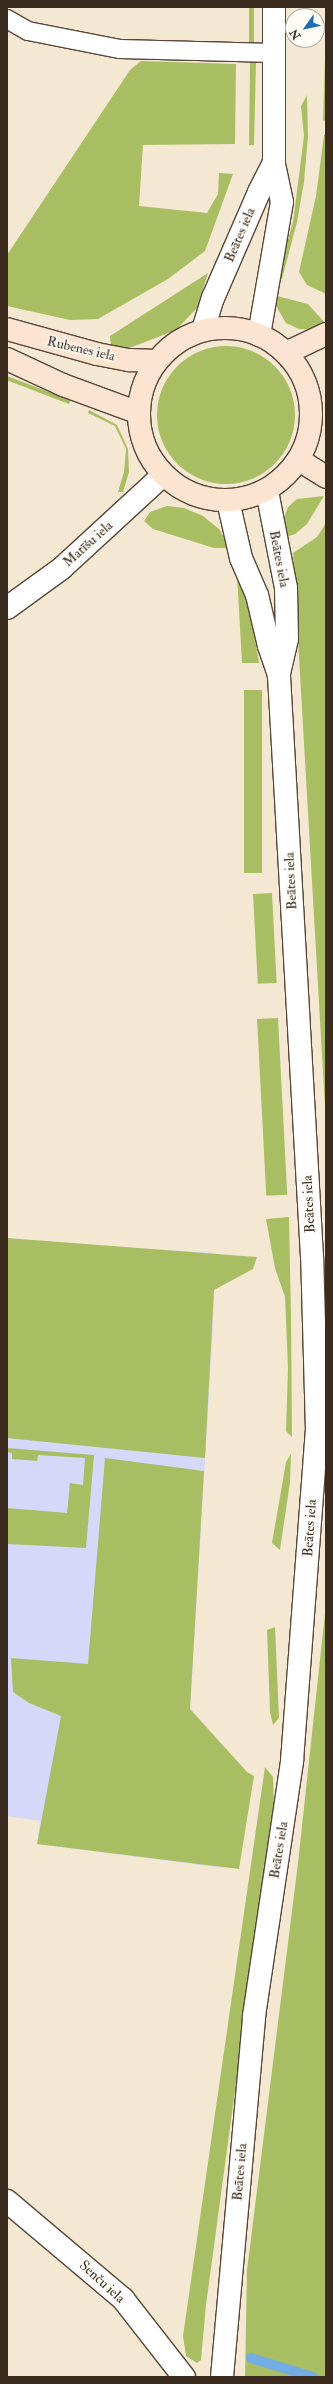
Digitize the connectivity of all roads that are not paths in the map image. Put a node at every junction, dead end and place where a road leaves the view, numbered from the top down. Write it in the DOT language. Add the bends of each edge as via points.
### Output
graph roads {
  1 [pos="274,7"];
  2 [pos="7,19"];
  3 [pos="274,53"];
  4 [pos="274,163"];
  5 [pos="7,329"];
  6 [pos="203,330"];
  7 [pos="259,334"];
  8 [pos="326,334"];
  9 [pos="286,353"];
  10 [pos="7,359"];
  11 [pos="157,361"];
  12 [pos="318,392"];
  13 [pos="139,413"];
  14 [pos="299,460"];
  15 [pos="163,475"];
  16 [pos="326,478"];
  17 [pos="267,491"];
  18 [pos="228,501"];
  19 [pos="7,608"];
  20 [pos="279,675"];
  21 [pos="7,2201"];
  22 [pos="184,2377"];
  23 [pos="222,2377"];
  1 -- 3 [label="street, Beātes iela"];
  2 -- 3 [label="lane" via="28,31 120,49"];
  3 -- 4 [label="street, Beātes iela"];
  4 -- 6 [label="street, Beātes iela" via="213,298"];
  4 -- 7 [label="street, Beātes iela" via="282,202"];
  5 -- 11 [label="main road, Rubenes iela" via="97,354 129,360"];
  6 -- 7 [label="main road" via="241,329"];
  6 -- 11 [label="main road" via="170,347"];
  7 -- 9 [label="main road"];
  8 -- 9 [label="main road"];
  9 -- 12 [label="main road" via="306,382"];
  10 -- 13 [label="main road" via="63,385"];
  11 -- 13 [label="main road" via="148,376"];
  12 -- 14 [label="main road" via="308,441"];
  13 -- 15 [label="main road" via="141,435 150,457"];
  14 -- 16 [label="main road"];
  14 -- 17 [label="main road" via="285,477"];
  15 -- 18 [label="main road" via="182,490 204,498"];
  15 -- 19 [label="street, Matīšu iela" via="62,568"];
  17 -- 18 [label="main road" via="248,498"];
  17 -- 20 [label="street, Beātes iela" via="286,588 287,639"];
  18 -- 20 [label="street, Beātes iela" via="241,558 257,595"];
  20 -- 23 [label="street, Beātes iela" via="312,1257 317,1432 292,1761 254,2016"];
  21 -- 22 [label="street, Senču iela" via="123,2298"];
}
